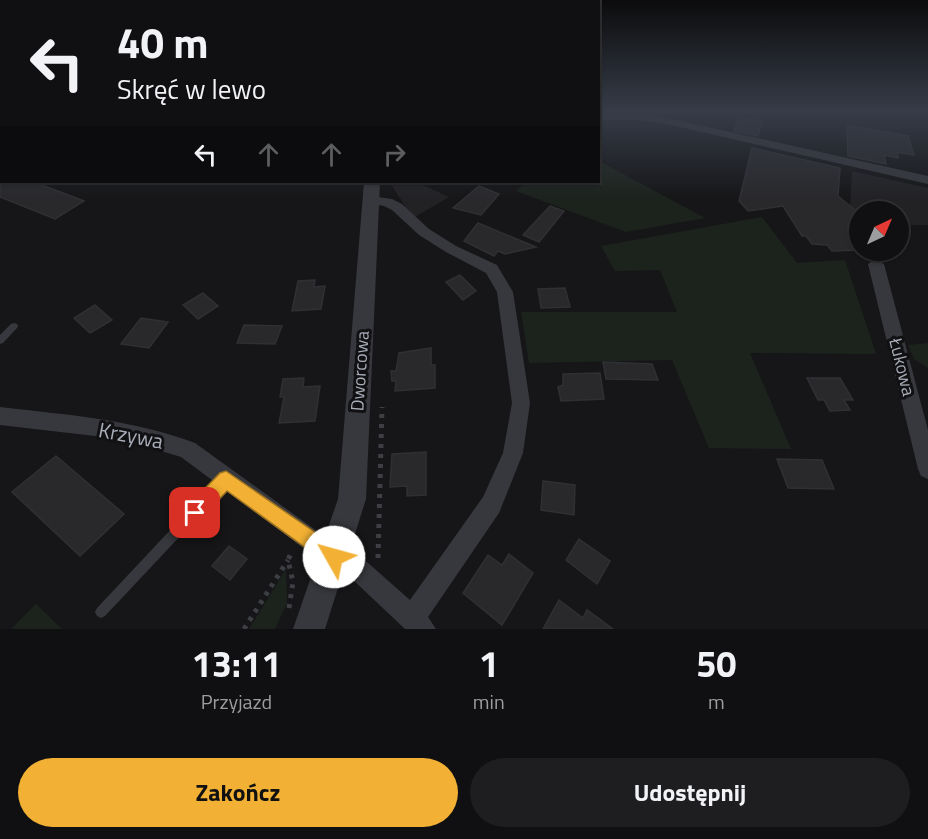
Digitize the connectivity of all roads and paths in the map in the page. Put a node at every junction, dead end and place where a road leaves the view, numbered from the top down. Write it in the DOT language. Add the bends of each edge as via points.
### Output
graph roads {
  1 [pos="750,140"];
  2 [pos="928,180"];
  3 [pos="372,191"];
  4 [pos="876,264"];
  5 [pos="14,326"];
  6 [pos="0,341"];
  7 [pos="382,403"];
  8 [pos="0,416"];
  9 [pos="928,470"];
  10 [pos="226,479"];
  11 [pos="300,533"];
  12 [pos="334,557"];
  13 [pos="288,560"];
  14 [pos="383,563"];
  15 [pos="101,612"];
  16 [pos="298,623"];
  17 [pos="417,624"];
  18 [pos="244,629"];
  1 -- 2 [label="street"];
  3 -- 12 [label="street, Dworcowa" via="352,499"];
  3 -- 17 [label="street" via="424,232 492,269 505,292 521,403 513,453 492,505"];
  4 -- 9 [label="street, Łukowa"];
  5 -- 6 [label="lane"];
  7 -- 14 [label="path" via="377,557"];
  8 -- 10 [label="street, Krzywa" via="168,441 188,450"];
  10 -- 11 [label="street, Krzywa"];
  10 -- 15 [label="lane"];
  11 -- 12 [label="street, Krzywa"];
  11 -- 13 [label="path"];
  12 -- 16 [label="street, Dworcowa"];
  12 -- 17 [label="street, Krzywa" via="359,570"];
  13 -- 16 [label="path"];
  13 -- 18 [label="path"];
}
